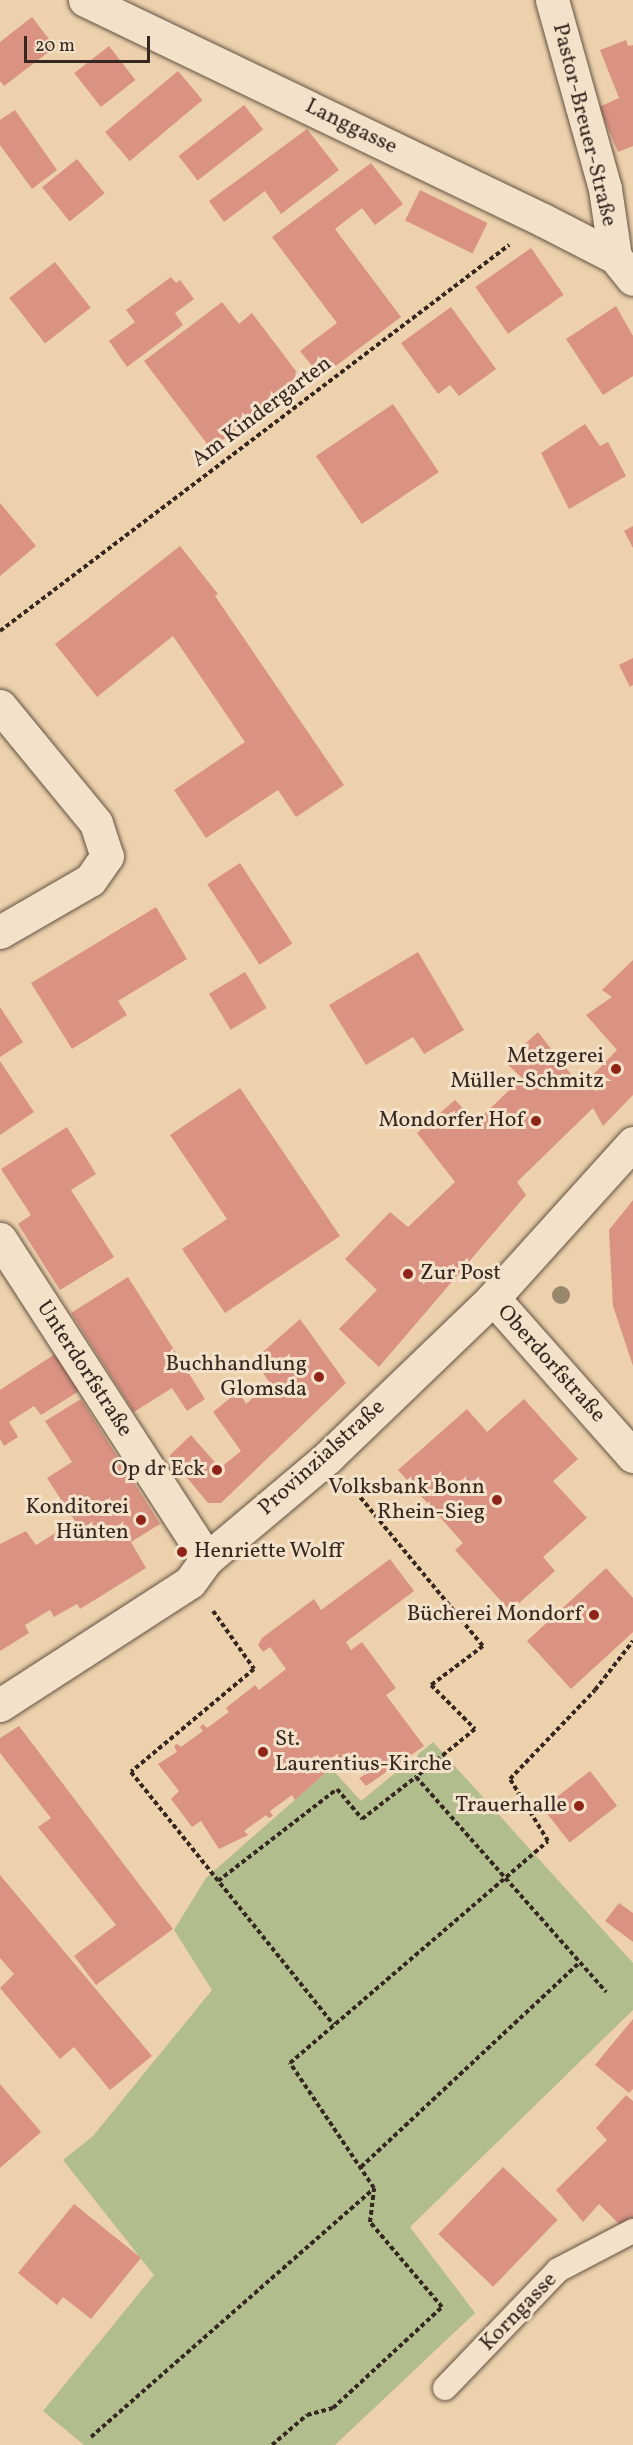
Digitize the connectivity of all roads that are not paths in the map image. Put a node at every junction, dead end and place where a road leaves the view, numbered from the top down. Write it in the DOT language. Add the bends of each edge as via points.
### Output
graph roads {
  1 [pos="85,0"];
  2 [pos="552,0"];
  3 [pos="624,268"];
  4 [pos="0,706"];
  5 [pos="0,932"];
  6 [pos="633,1143"];
  7 [pos="0,1239"];
  8 [pos="493,1298"];
  9 [pos="633,1456"];
  10 [pos="207,1559"];
  11 [pos="0,1705"];
  12 [pos="633,2231"];
  13 [pos="446,2388"];
  1 -- 3 [label="street, Langgasse" via="543,220"];
  2 -- 3 [label="street, Pastor-Breuer-Straße"];
  4 -- 5 [label="street" via="96,823 107,856 90,880"];
  6 -- 8 [label="street, Provinzialstraße"];
  7 -- 10 [label="street, Unterdorfstraße"];
  8 -- 9 [label="street, Oberdorfstraße"];
  8 -- 10 [label="street, Provinzialstraße" via="328,1457"];
  10 -- 11 [label="street, Provinzialstraße" via="190,1582"];
  12 -- 13 [label="lane, Korngasse" via="558,2270"];
}
